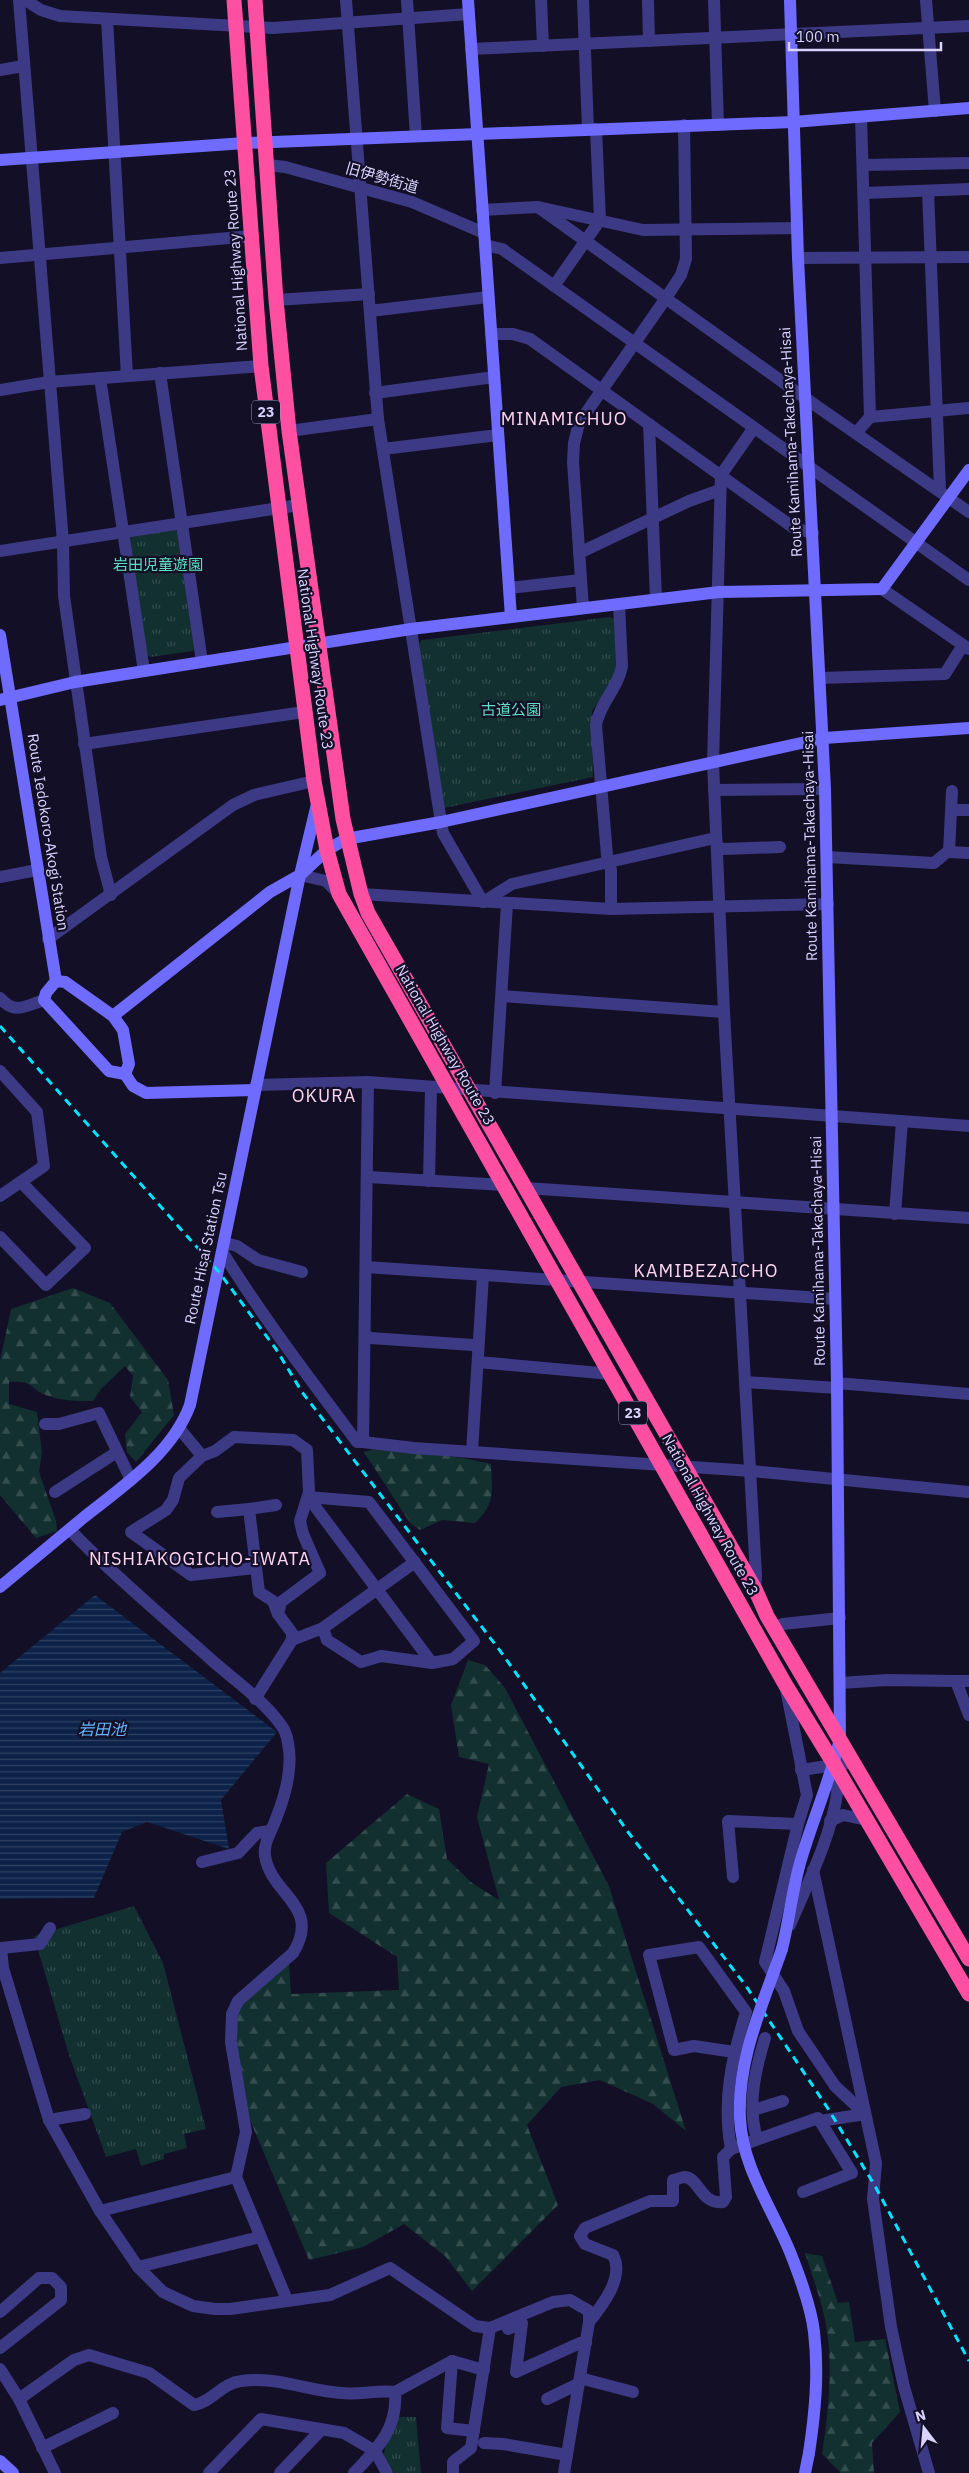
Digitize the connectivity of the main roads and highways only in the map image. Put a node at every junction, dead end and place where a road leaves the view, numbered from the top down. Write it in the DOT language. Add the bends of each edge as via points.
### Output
graph roads {
  1 [pos="234,0"];
  2 [pos="255,0"];
  3 [pos="969,1959"];
  4 [pos="969,1994"];
  1 -- 4 [label="highway, National Highway Route 23 / 23" via="261,366 314,781 339,894 785,1684"];
  2 -- 3 [label="highway, National Highway Route 23 / 23" via="276,300 289,431 346,839 361,894 368,913 755,1589 773,1627"];
}
